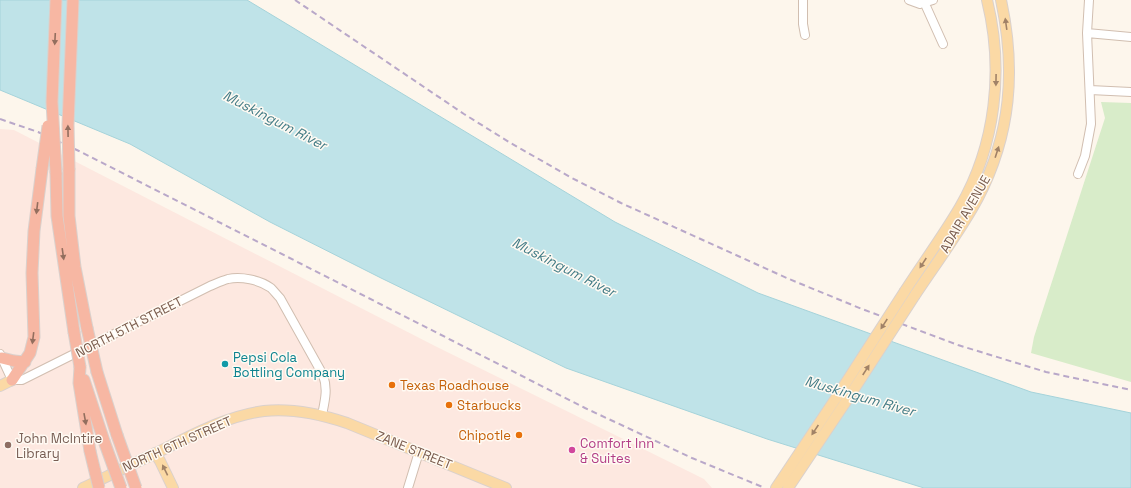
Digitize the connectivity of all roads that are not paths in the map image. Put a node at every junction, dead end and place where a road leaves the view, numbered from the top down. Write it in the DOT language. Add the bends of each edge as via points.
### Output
graph roads {
  1 [pos="56,0"];
  2 [pos="73,0"];
  3 [pos="803,0"];
  4 [pos="909,0"];
  5 [pos="987,0"];
  6 [pos="1001,0"];
  7 [pos="1089,0"];
  8 [pos="929,2"];
  9 [pos="1087,33"];
  10 [pos="805,35"];
  11 [pos="1131,37"];
  12 [pos="943,44"];
  13 [pos="1090,90"];
  14 [pos="1131,92"];
  15 [pos="52,102"];
  16 [pos="1078,174"];
  17 [pos="1,356"];
  18 [pos="25,362"];
  19 [pos="80,366"];
  20 [pos="12,380"];
  21 [pos="0,386"];
  22 [pos="841,401"];
  23 [pos="322,415"];
  24 [pos="419,452"];
  25 [pos="154,453"];
  26 [pos="83,488"];
  27 [pos="99,488"];
  28 [pos="121,488"];
  29 [pos="136,488"];
  30 [pos="173,488"];
  31 [pos="408,488"];
  32 [pos="506,488"];
  33 [pos="776,488"];
  34 [pos="788,488"];
  1 -- 15 [label="highway, one-way, bridge"];
  29 -- 2 [label="highway, one-way, bridge" via="116,435 97,372 76,267 69,216 68,125"];
  3 -- 10 [label="street"];
  4 -- 8 [label="street" via="920,4"];
  5 -- 22 [label="main road, ADAIR AVENUE, one-way, bridge" via="993,30 996,71 988,137 980,163 960,207 905,291"];
  22 -- 6 [label="main road, ADAIR AVENUE, one-way, bridge" via="915,295 977,198 992,166 1002,136 1010,73 1009,44"];
  7 -- 9 [label="street"];
  8 -- 12 [label="street"];
  9 -- 11 [label="street"];
  9 -- 13 [label="street"];
  13 -- 14 [label="street"];
  13 -- 16 [label="street" via="1091,124 1085,156"];
  15 -- 18 [label="highway, one-way, bridge" via="34,231 34,337"];
  15 -- 19 [label="highway, one-way, bridge" via="57,216"];
  17 -- 18 [label="highway" via="14,362"];
  17 -- 20 [label="street"];
  18 -- 20 [label="highway"];
  19 -- 27 [label="highway, one-way, bridge" via="79,383"];
  19 -- 28 [label="highway, bridge"];
  20 -- 21 [label="main road, NORTH 5TH STREET"];
  20 -- 23 [label="street, NORTH 5TH STREET" via="22,380 210,286 239,278 260,282 271,288 280,298 323,375 326,393"];
  22 -- 33 [label="main road, one-way"];
  22 -- 34 [label="main road"];
  23 -- 24 [label="main road, ZANE STREET"];
  23 -- 25 [label="main road, NORTH 6TH STREET" via="285,411 257,413 226,420"];
  24 -- 31 [label="street"];
  24 -- 32 [label="main road, ZANE STREET"];
  25 -- 26 [label="main road, NORTH 6TH STREET"];
  30 -- 25 [label="main road, one-way"];
}
